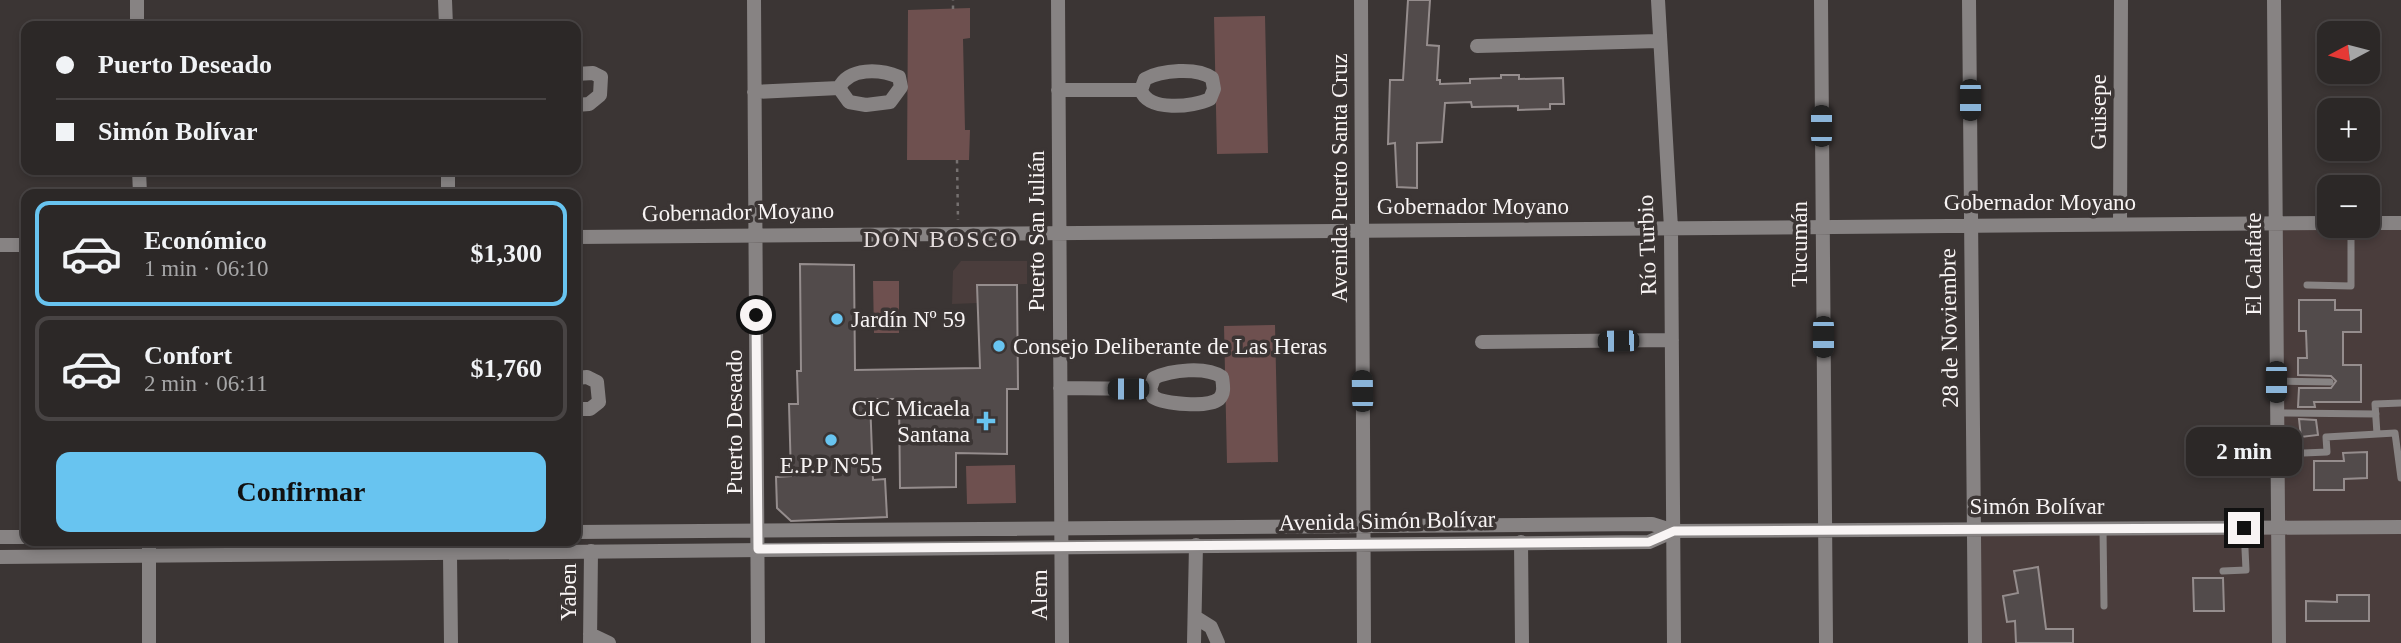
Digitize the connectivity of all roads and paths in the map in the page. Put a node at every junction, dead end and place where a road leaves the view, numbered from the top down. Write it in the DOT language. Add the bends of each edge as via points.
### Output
graph roads {
  1 [pos="137,0"];
  2 [pos="445,0"];
  3 [pos="754,0"];
  4 [pos="953,0"];
  5 [pos="1058,0"];
  6 [pos="1361,0"];
  7 [pos="1658,0"];
  8 [pos="1821,0"];
  9 [pos="1969,0"];
  10 [pos="2121,0"];
  11 [pos="2274,0"];
  12 [pos="953,9"];
  13 [pos="137,21"];
  14 [pos="446,21"];
  15 [pos="1658,41"];
  16 [pos="1477,46"];
  17 [pos="581,74"];
  18 [pos="839,88"];
  19 [pos="1058,90"];
  20 [pos="1141,90"];
  21 [pos="754,92"];
  22 [pos="581,105"];
  23 [pos="957,160"];
  24 [pos="2275,223"];
  25 [pos="2317,223"];
  26 [pos="2380,223"];
  27 [pos="2401,223"];
  28 [pos="2120,224"];
  29 [pos="1971,226"];
  30 [pos="1822,227"];
  31 [pos="1671,228"];
  32 [pos="1361,230"];
  33 [pos="958,232"];
  34 [pos="1059,232"];
  35 [pos="755,234"];
  36 [pos="581,237"];
  37 [pos="2351,238"];
  38 [pos="21,245"];
  39 [pos="0,246"];
  40 [pos="2307,285"];
  41 [pos="1672,340"];
  42 [pos="1482,342"];
  43 [pos="581,378"];
  44 [pos="2276,382"];
  45 [pos="2330,382"];
  46 [pos="1060,388"];
  47 [pos="1150,389"];
  48 [pos="2401,403"];
  49 [pos="581,409"];
  50 [pos="2277,413"];
  51 [pos="2375,414"];
  52 [pos="2377,434"];
  53 [pos="2277,454"];
  54 [pos="2401,478"];
  55 [pos="1363,525"];
  56 [pos="1061,527"];
  57 [pos="2401,527"];
  58 [pos="2244,528"];
  59 [pos="2278,528"];
  60 [pos="2103,529"];
  61 [pos="758,530"];
  62 [pos="1824,530"];
  63 [pos="1973,530"];
  64 [pos="1674,531"];
  65 [pos="581,532"];
  66 [pos="0,537"];
  67 [pos="21,537"];
  68 [pos="1521,542"];
  69 [pos="1363,544"];
  70 [pos="1196,545"];
  71 [pos="1062,546"];
  72 [pos="149,548"];
  73 [pos="450,548"];
  74 [pos="758,549"];
  75 [pos="591,551"];
  76 [pos="0,556"];
  77 [pos="2223,571"];
  78 [pos="2104,606"];
  79 [pos="1195,617"];
  80 [pos="590,638"];
  81 [pos="149,643"];
  82 [pos="451,643"];
  83 [pos="609,643"];
  84 [pos="758,643"];
  85 [pos="1062,643"];
  86 [pos="1194,643"];
  87 [pos="1218,643"];
  88 [pos="1364,643"];
  89 [pos="1522,643"];
  90 [pos="1674,643"];
  91 [pos="1826,643"];
  92 [pos="1975,643"];
  93 [pos="2278,643"];
  1 -- 13 [label="street"];
  2 -- 14 [label="street"];
  3 -- 21 [label="street, Puerto Deseado"];
  4 -- 12 [label="path"];
  5 -- 19 [label="street, Puerto San Julián"];
  6 -- 32 [label="street, Avenida Puerto Santa Cruz"];
  7 -- 15 [label="street, Río Turbio"];
  8 -- 30 [label="street, Tucumán"];
  9 -- 29 [label="street, 28 de Noviembre"];
  10 -- 28 [label="street, Guisepe"];
  11 -- 24 [label="street, El Calafate"];
  15 -- 16 [label="street"];
  15 -- 31 [label="street, Río Turbio"];
  17 -- 22 [label="street" via="601,77 602,85 600,95"];
  18 -- 21 [label="street"];
  19 -- 20 [label="street"];
  19 -- 34 [label="street, Puerto San Julián"];
  20 -- 20 [label="street" via="1152,103 1163,104 1202,103 1214,89 1212,78 1204,72 1155,73 1145,79"];
  21 -- 35 [label="street, Puerto Deseado"];
  23 -- 33 [label="path"];
  24 -- 25 [label="street, Gobernador Moyano"];
  24 -- 28 [label="street, Gobernador Moyano"];
  24 -- 44 [label="street, El Calafate"];
  26 -- 27 [label="street"];
  28 -- 29 [label="street, Gobernador Moyano"];
  29 -- 30 [label="street, Gobernador Moyano"];
  29 -- 63 [label="street, 28 de Noviembre"];
  30 -- 31 [label="street, Gobernador Moyano"];
  30 -- 62 [label="street, Tucumán"];
  31 -- 32 [label="street, Gobernador Moyano"];
  31 -- 41 [label="street, Río Turbio"];
  32 -- 34 [label="street, Gobernador Moyano"];
  32 -- 55 [label="street, Avenida Puerto Santa Cruz"];
  33 -- 34 [label="street, Gobernador Moyano"];
  33 -- 35 [label="street, Gobernador Moyano"];
  34 -- 46 [label="street, Puerto San Julián"];
  35 -- 36 [label="street, Gobernador Moyano"];
  35 -- 61 [label="street, Puerto Deseado"];
  37 -- 40 [label="lane" via="2351,286"];
  38 -- 39 [label="street"];
  41 -- 42 [label="street"];
  41 -- 64 [label="street, Río Turbio"];
  43 -- 49 [label="street" via="597,382 600,391 599,402"];
  44 -- 45 [label="lane"];
  44 -- 50 [label="street, El Calafate"];
  46 -- 47 [label="street"];
  46 -- 56 [label="street, Puerto San Julián"];
  47 -- 47 [label="street" via="1153,397 1172,404 1211,402 1224,389 1222,377 1214,371 1165,373 1154,378"];
  48 -- 51 [label="lane" via="2375,404"];
  50 -- 51 [label="lane"];
  50 -- 53 [label="street, El Calafate"];
  51 -- 52 [label="lane"];
  52 -- 53 [label="lane" via="2326,437 2327,452"];
  52 -- 54 [label="lane" via="2395,433"];
  53 -- 59 [label="street, El Calafate"];
  55 -- 56 [label="street, Avenida Simón Bolívar"];
  55 -- 64 [label="street, Avenida Simón Bolívar" via="1652,524"];
  55 -- 69 [label="street, Avenida Puerto Santa Cruz"];
  56 -- 61 [label="street, Avenida Simón Bolívar"];
  56 -- 71 [label="street, Puerto San Julián"];
  57 -- 59 [label="street, Simón Bolívar"];
  58 -- 59 [label="street, Simón Bolívar"];
  58 -- 60 [label="street, Simón Bolívar"];
  58 -- 77 [label="lane" via="2246,570"];
  59 -- 93 [label="street, El Calafate"];
  60 -- 63 [label="street, Simón Bolívar"];
  60 -- 78 [label="lane"];
  61 -- 65 [label="street, Avenida Simón Bolívar"];
  61 -- 74 [label="street, Puerto Deseado"];
  62 -- 63 [label="street, Simón Bolívar"];
  62 -- 64 [label="street, Simón Bolívar"];
  62 -- 91 [label="street, Tucumán"];
  63 -- 92 [label="street, 28 de Noviembre"];
  64 -- 68 [label="street, Avenida Simón Bolívar" via="1649,542"];
  64 -- 90 [label="street, Río Turbio"];
  66 -- 67 [label="street"];
  68 -- 69 [label="street, Avenida Simón Bolívar"];
  68 -- 89 [label="street"];
  69 -- 70 [label="street, Avenida Simón Bolívar"];
  69 -- 88 [label="street, Avenida Puerto Santa Cruz"];
  70 -- 71 [label="street, Avenida Simón Bolívar"];
  70 -- 79 [label="street"];
  71 -- 74 [label="street, Avenida Simón Bolívar"];
  71 -- 85 [label="street, Alem"];
  72 -- 73 [label="street, Avenida Simón Bolívar"];
  72 -- 76 [label="street, Avenida Simón Bolívar"];
  72 -- 81 [label="street"];
  73 -- 75 [label="street, Avenida Simón Bolívar"];
  73 -- 82 [label="street"];
  74 -- 75 [label="street, Avenida Simón Bolívar"];
  74 -- 84 [label="street, Puerto Deseado"];
  75 -- 80 [label="street, Yaben"];
  79 -- 86 [label="street"];
  79 -- 87 [label="street" via="1212,627"];
  80 -- 83 [label="street, Yaben"];
}
